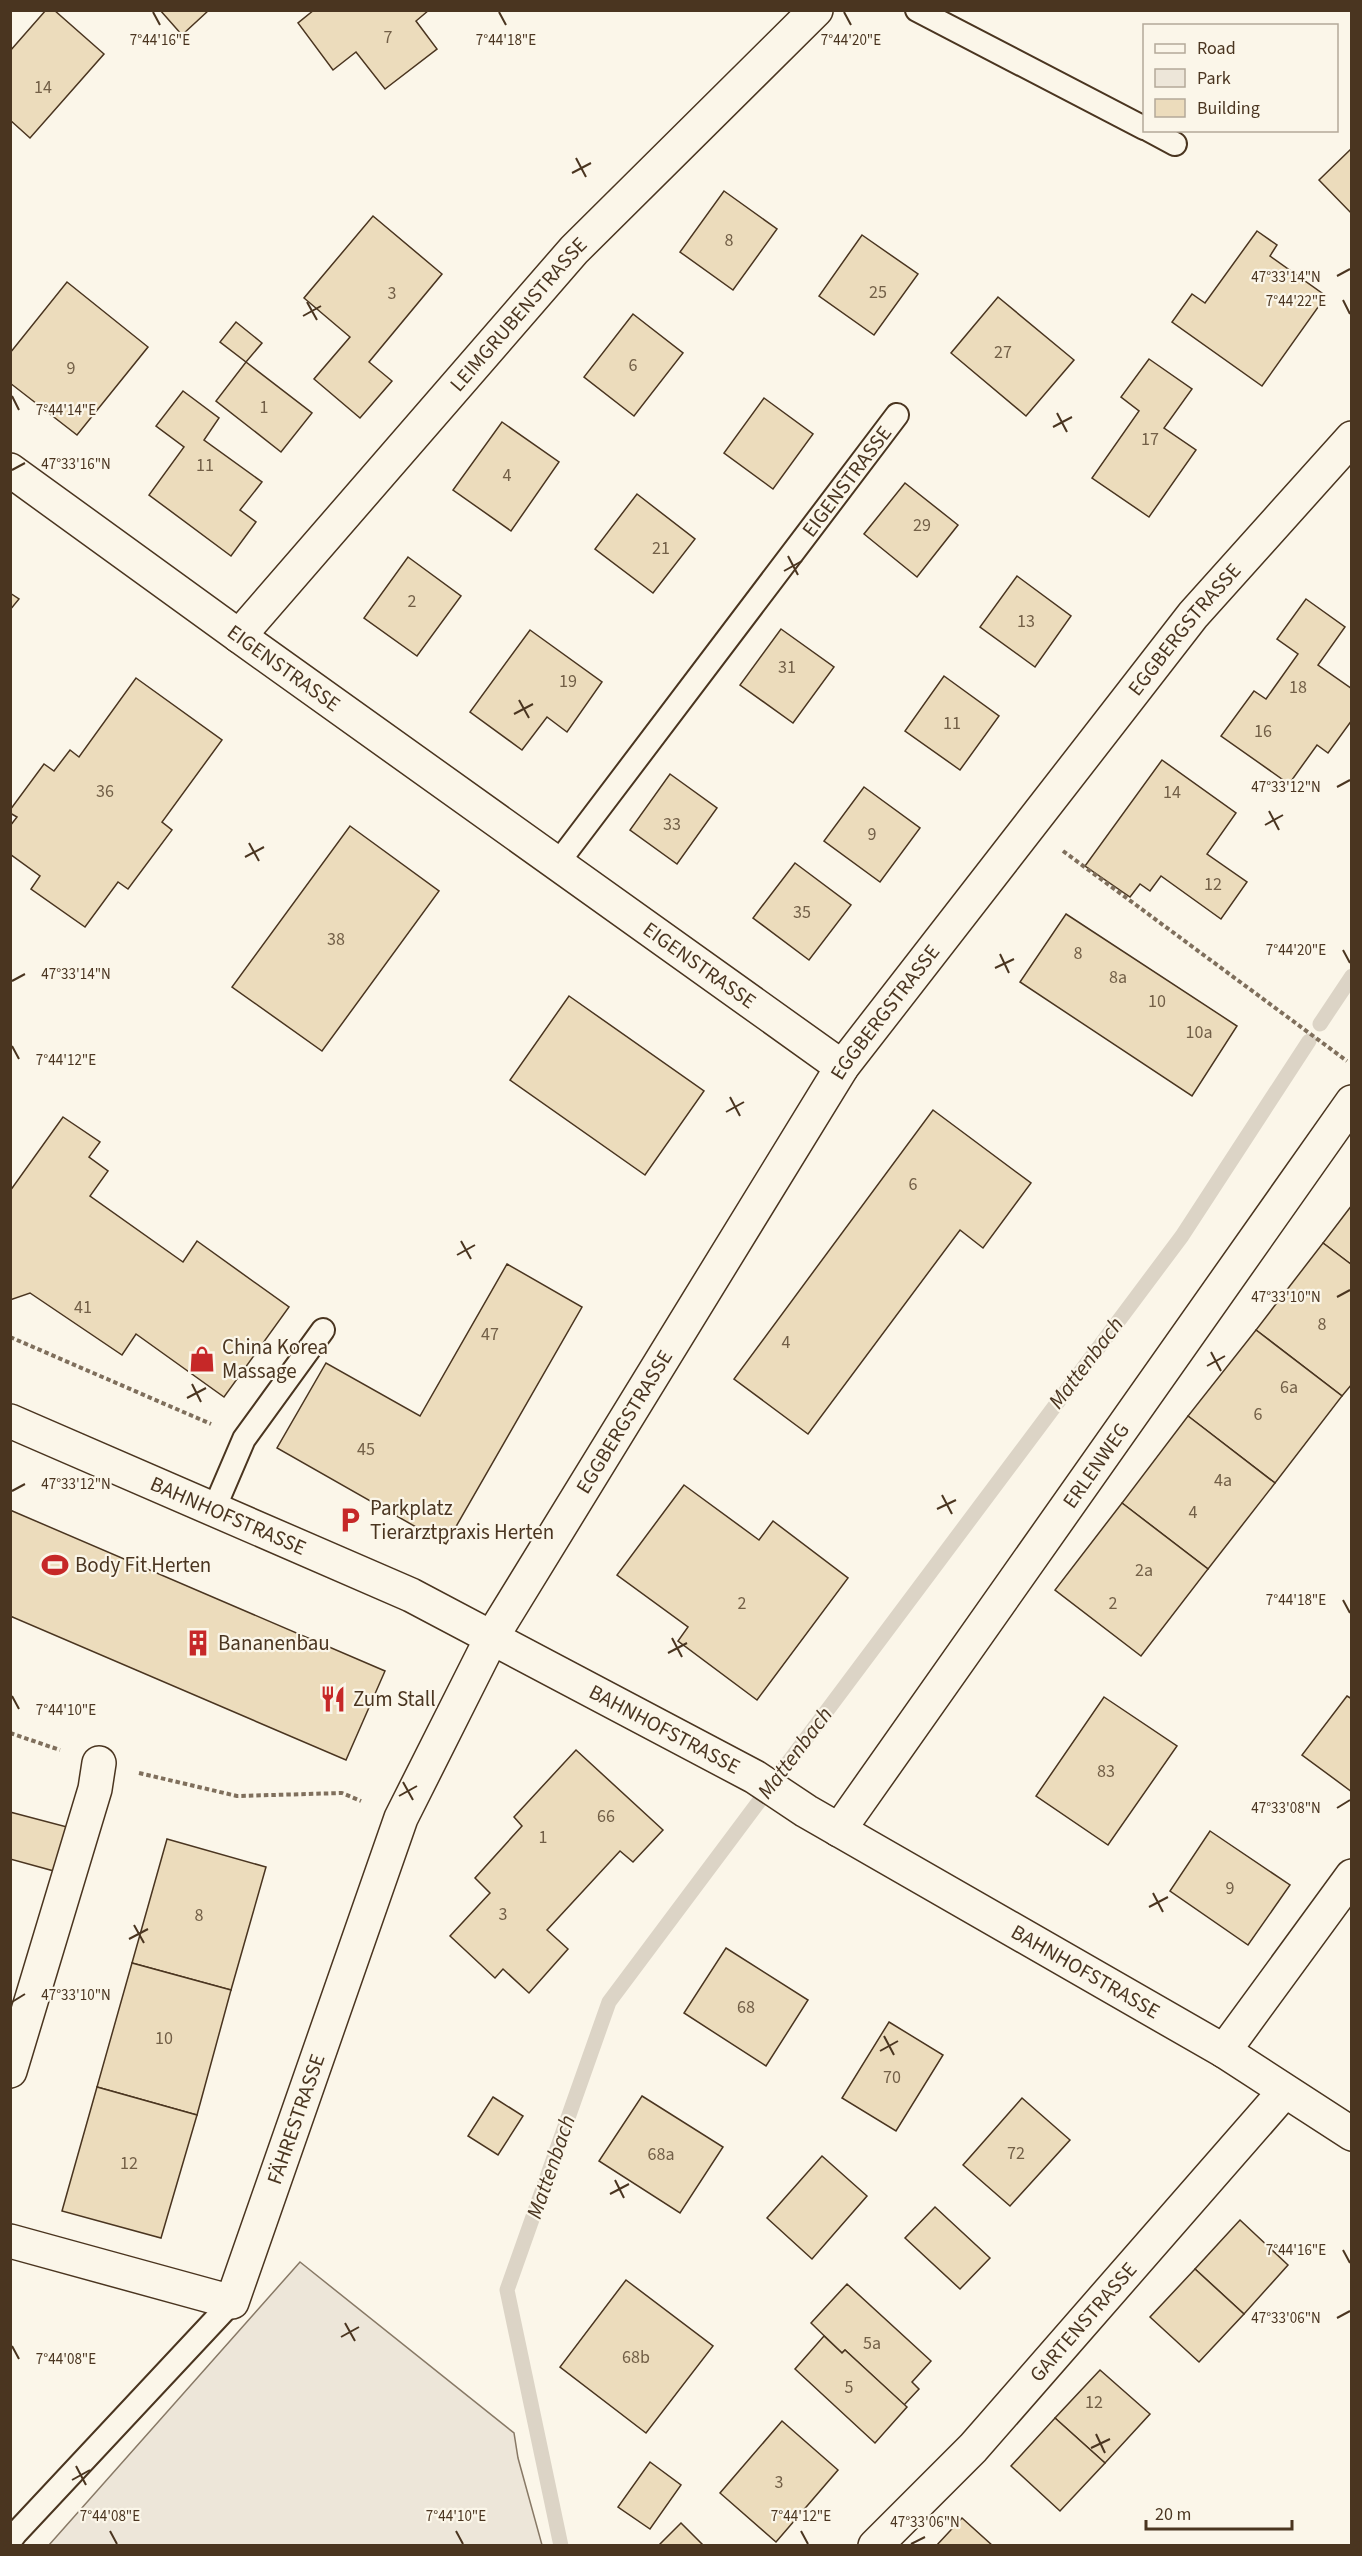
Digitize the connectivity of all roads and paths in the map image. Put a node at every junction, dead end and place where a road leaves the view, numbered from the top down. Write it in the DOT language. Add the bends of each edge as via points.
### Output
graph roads {
  1 [pos="816,10"];
  2 [pos="917,10"];
  3 [pos="1143,127"];
  4 [pos="1153,132"];
  5 [pos="1175,144"];
  6 [pos="897,415"];
  7 [pos="1352,438"];
  8 [pos="10,470"];
  9 [pos="239,636"];
  10 [pos="1029,826"];
  11 [pos="557,864"];
  12 [pos="1352,1065"];
  13 [pos="843,1067"];
  14 [pos="1352,1102"];
  15 [pos="323,1330"];
  16 [pos="10,1337"];
  17 [pos="10,1421"];
  18 [pos="244,1439"];
  19 [pos="214,1509"];
  20 [pos="492,1637"];
  21 [pos="10,1733"];
  22 [pos="99,1763"];
  23 [pos="401,1818"];
  24 [pos="839,1830"];
  25 [pos="1352,1876"];
  26 [pos="1224,2051"];
  27 [pos="10,2071"];
  28 [pos="1284,2092"];
  29 [pos="1352,2134"];
  30 [pos="10,2241"];
  31 [pos="232,2302"];
  32 [pos="10,2541"];
  33 [pos="875,2546"];
  1 -- 9 [label="street, LEIMGRUBENSTRASSE" via="574,250"];
  2 -- 3 [label="lane"];
  4 -- 5 [label="lane"];
  6 -- 11 [label="lane, EIGENSTRASSE"];
  7 -- 10 [label="street, EGGBERGSTRASSE" via="1193,615"];
  8 -- 9 [label="street, EIGENSTRASSE"];
  9 -- 11 [label="street, EIGENSTRASSE"];
  10 -- 12 [label="path"];
  10 -- 13 [label="street, EGGBERGSTRASSE"];
  11 -- 13 [label="street, EIGENSTRASSE"];
  13 -- 20 [label="street, EGGBERGSTRASSE"];
  14 -- 24 [label="street, ERLENWEG"];
  15 -- 18 [label="lane"];
  16 -- 18 [label="path"];
  17 -- 19 [label="street, BAHNHOFSTRASSE"];
  18 -- 19 [label="lane"];
  19 -- 20 [label="street, BAHNHOFSTRASSE" via="411,1594"];
  20 -- 23 [label="street, FÄHRESTRASSE"];
  20 -- 24 [label="street, BAHNHOFSTRASSE" via="755,1777"];
  21 -- 22 [label="path"];
  22 -- 23 [label="path" via="237,1796 342,1793"];
  22 -- 27 [label="street" via="95,1789"];
  23 -- 31 [label="street, FÄHRESTRASSE"];
  24 -- 26 [label="street, BAHNHOFSTRASSE"];
  25 -- 26 [label="street"];
  26 -- 28 [label="street, BAHNHOFSTRASSE"];
  28 -- 29 [label="street, BAHNHOFSTRASSE"];
  28 -- 33 [label="street, GARTENSTRASSE" via="973,2448"];
  30 -- 31 [label="street"];
  31 -- 32 [label="lane, FÄHRESTRASSE"];
}
